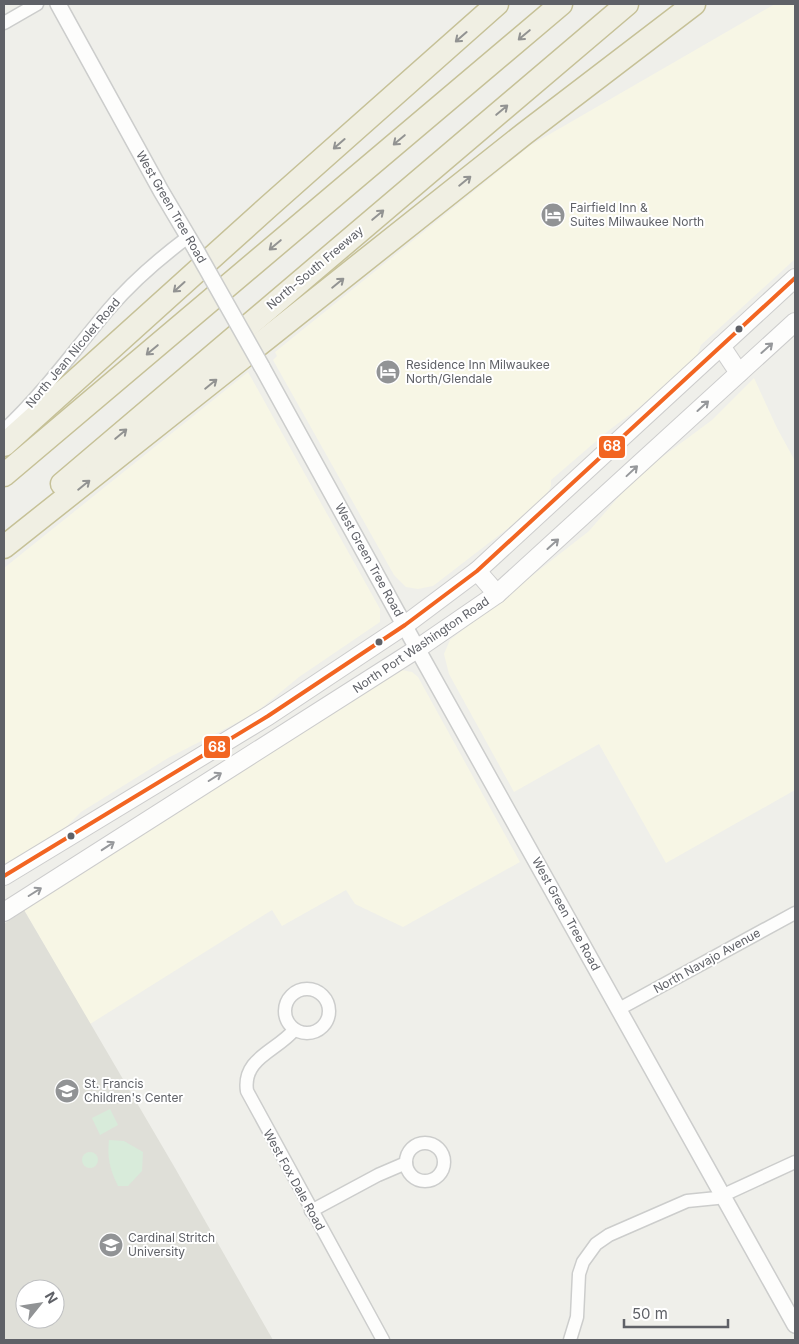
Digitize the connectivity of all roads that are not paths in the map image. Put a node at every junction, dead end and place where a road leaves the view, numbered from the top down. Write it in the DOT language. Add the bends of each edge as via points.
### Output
graph roads {
  1 [pos="37,4"];
  2 [pos="58,4"];
  3 [pos="497,4"];
  4 [pos="561,4"];
  5 [pos="627,4"];
  6 [pos="694,4"];
  7 [pos="4,23"];
  8 [pos="188,237"];
  9 [pos="795,278"];
  10 [pos="795,322"];
  11 [pos="720,346"];
  12 [pos="739,373"];
  13 [pos="4,430"];
  14 [pos="4,445"];
  15 [pos="4,475"];
  16 [pos="4,533"];
  17 [pos="4,547"];
  18 [pos="477,571"];
  19 [pos="497,594"];
  20 [pos="405,625"];
  21 [pos="417,649"];
  22 [pos="4,876"];
  23 [pos="4,912"];
  24 [pos="795,913"];
  25 [pos="619,1009"];
  26 [pos="294,1030"];
  27 [pos="795,1162"];
  28 [pos="406,1163"];
  29 [pos="723,1196"];
  30 [pos="311,1211"];
  31 [pos="795,1325"];
  32 [pos="383,1340"];
  33 [pos="570,1340"];
  1 -- 7 [label="street"];
  2 -- 8 [label="street, West Green Tree Road"];
  3 -- 14 [label="highway, one-way"];
  4 -- 15 [label="highway, one-way"];
  16 -- 5 [label="highway, North-South Freeway, one-way"];
  17 -- 6 [label="highway, one-way" via="524,134"];
  8 -- 13 [label="street, North Jean Nicolet Road" via="168,251 120,297 45,389"];
  8 -- 20 [label="street, West Green Tree Road, bridge"];
  9 -- 11 [label="main road, North Port Washington Road"];
  12 -- 10 [label="main road, North Port Washington Road, one-way"];
  11 -- 12 [label="main road"];
  11 -- 18 [label="main road, North Port Washington Road"];
  19 -- 12 [label="main road, North Port Washington Road, one-way"];
  18 -- 19 [label="main road"];
  18 -- 20 [label="main road, North Port Washington Road"];
  19 -- 21 [label="main road, North Port Washington Road"];
  20 -- 21 [label="street, West Green Tree Road"];
  20 -- 22 [label="main road, North Port Washington Road" via="268,716"];
  23 -- 21 [label="main road, North Port Washington Road, one-way"];
  21 -- 25 [label="street, West Green Tree Road"];
  24 -- 25 [label="street, North Navajo Avenue"];
  25 -- 29 [label="street, West Green Tree Road"];
  26 -- 30 [label="street, West Fox Dale Road" via="258,1058 247,1073 246,1084 250,1099"];
  27 -- 29 [label="street"];
  28 -- 30 [label="street" via="378,1174"];
  29 -- 31 [label="street, West Green Tree Road"];
  29 -- 33 [label="street" via="687,1201 609,1235 596,1244 579,1274 577,1317"];
  30 -- 32 [label="street, West Fox Dale Road"];
}
